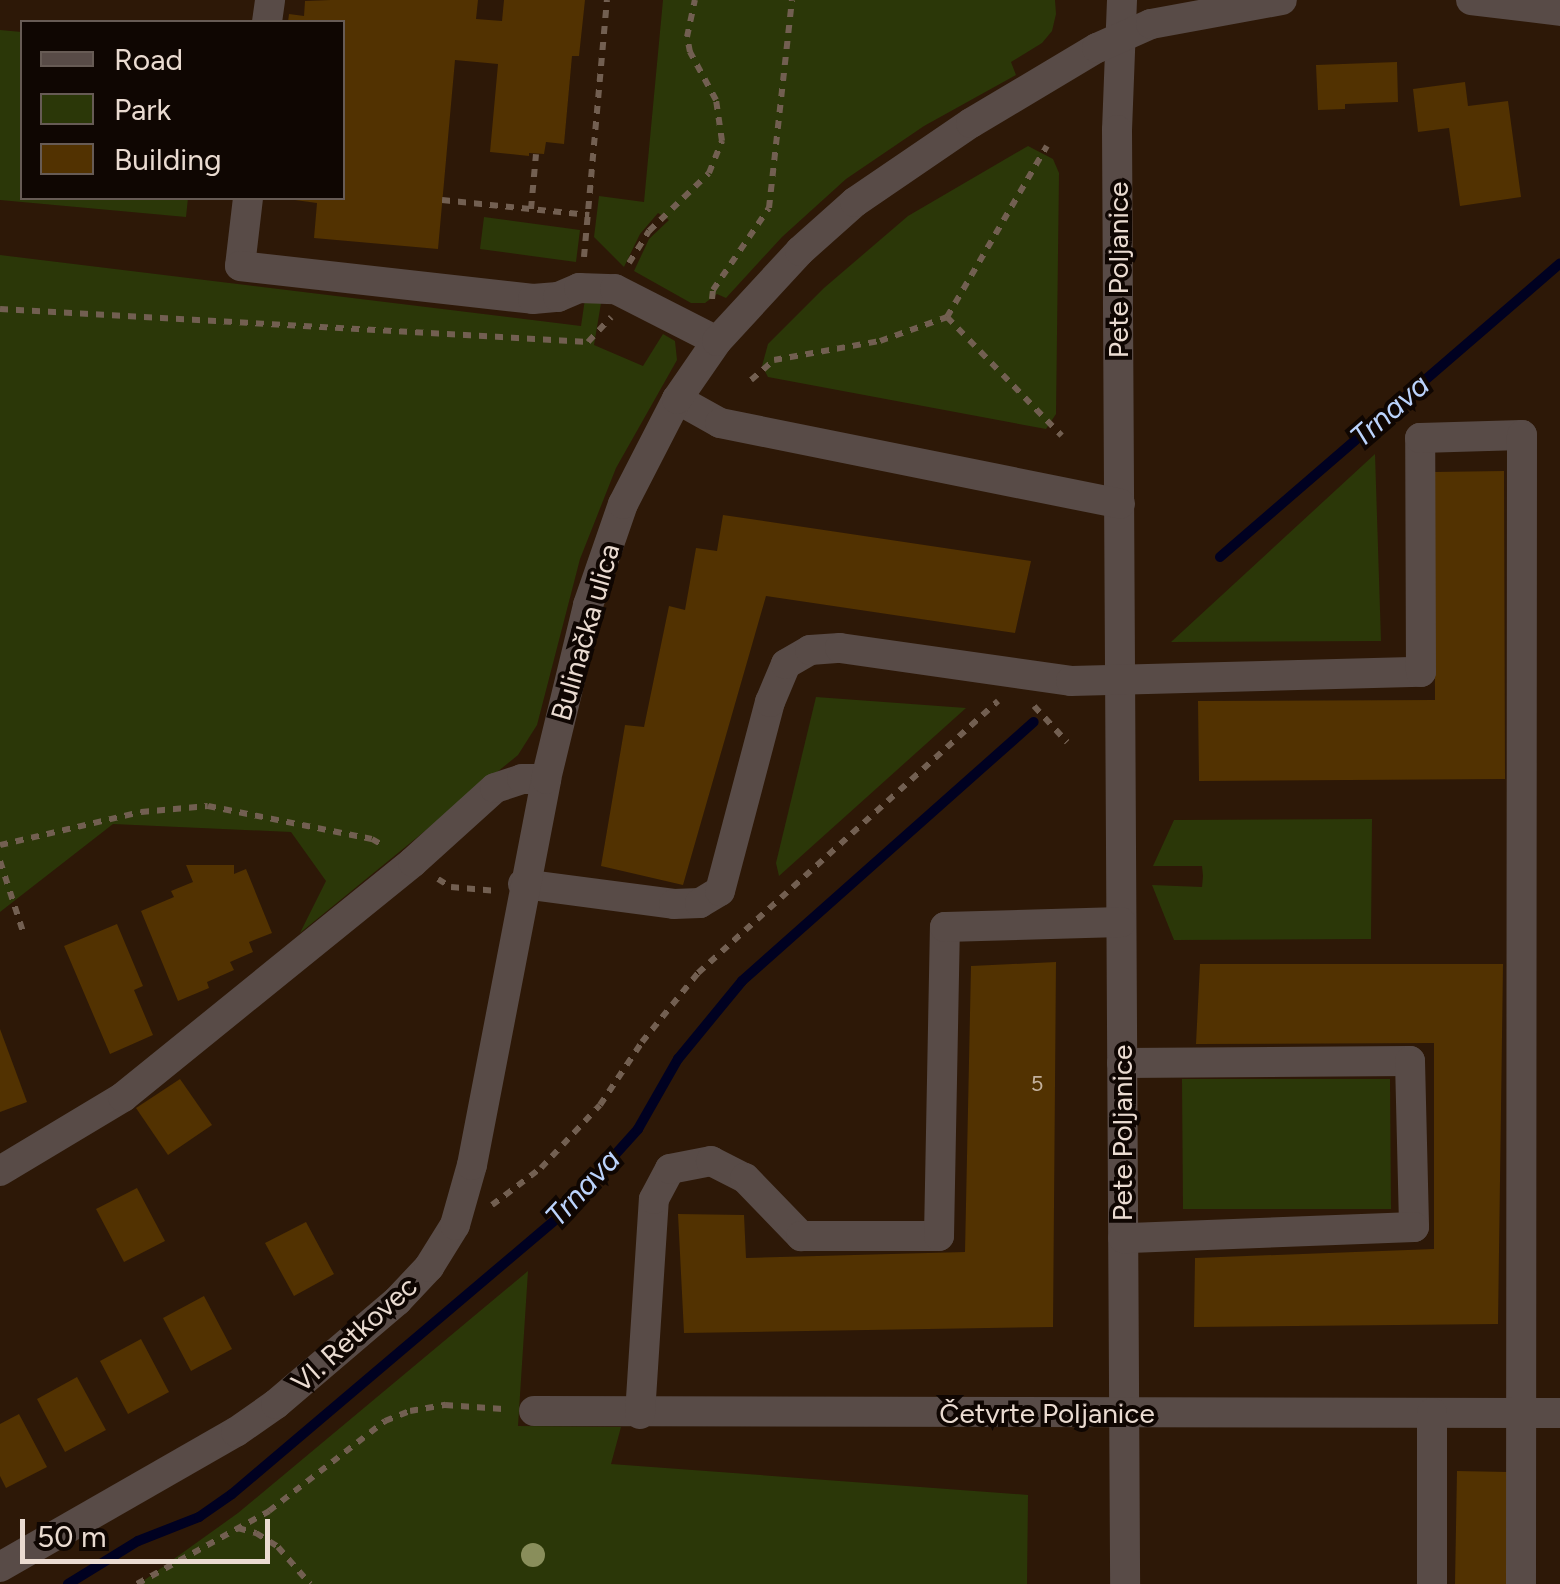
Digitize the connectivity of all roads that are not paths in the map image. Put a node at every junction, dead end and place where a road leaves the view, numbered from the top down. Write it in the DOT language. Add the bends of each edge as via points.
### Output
graph roads {
  1 [pos="1122,0"];
  2 [pos="1282,0"];
  3 [pos="1471,0"];
  4 [pos="1560,11"];
  5 [pos="1121,37"];
  6 [pos="248,200"];
  7 [pos="717,341"];
  8 [pos="677,399"];
  9 [pos="1120,504"];
  10 [pos="1121,682"];
  11 [pos="546,779"];
  12 [pos="523,884"];
  13 [pos="1121,922"];
  14 [pos="1122,1063"];
  15 [pos="0,1172"];
  16 [pos="1122,1238"];
  17 [pos="534,1411"];
  18 [pos="1126,1412"];
  19 [pos="1560,1412"];
  20 [pos="1432,1413"];
  21 [pos="640,1414"];
  22 [pos="1524,1414"];
  23 [pos="0,1566"];
  24 [pos="1124,1584"];
  25 [pos="1432,1584"];
  26 [pos="1521,1584"];
  1 -- 5 [label="street, Pete Poljanice"];
  2 -- 5 [label="street, Bulinačka ulica" via="1168,19"];
  3 -- 4 [label="street"];
  5 -- 7 [label="street, Bulinačka ulica" via="971,123 855,202"];
  5 -- 9 [label="street, Pete Poljanice"];
  6 -- 7 [label="street" via="240,266 533,299 625,283"];
  7 -- 8 [label="street, Bulinačka ulica"];
  8 -- 9 [label="street" via="720,423"];
  8 -- 11 [label="street, Bulinačka ulica" via="623,504 588,605"];
  9 -- 10 [label="street, Pete Poljanice"];
  10 -- 12 [label="street" via="1021,680 840,648 810,650 786,664 770,702 720,891 700,902 674,904"];
  10 -- 13 [label="street, Pete Poljanice"];
  10 -- 22 [label="street" via="1421,672 1420,438 1522,436"];
  11 -- 12 [label="street, VI. Retkovec"];
  11 -- 15 [label="street" via="495,788 123,1096"];
  12 -- 23 [label="street, VI. Retkovec" via="472,1165 456,1225 429,1267 236,1432"];
  13 -- 14 [label="street, Pete Poljanice"];
  13 -- 21 [label="street" via="946,927 938,1236 801,1236 745,1178 710,1161 670,1169 654,1200"];
  14 -- 16 [label="street, Pete Poljanice"];
  14 -- 16 [label="street" via="1410,1062 1414,1227"];
  16 -- 18 [label="street, Pete Poljanice"];
  17 -- 21 [label="street, Četvrte Poljanice"];
  18 -- 20 [label="street, Četvrte Poljanice"];
  18 -- 21 [label="street, Četvrte Poljanice"];
  18 -- 24 [label="street, Pete Poljanice"];
  19 -- 22 [label="street, Četvrte Poljanice"];
  20 -- 22 [label="street, Četvrte Poljanice"];
  20 -- 25 [label="street"];
  22 -- 26 [label="street"];
}
